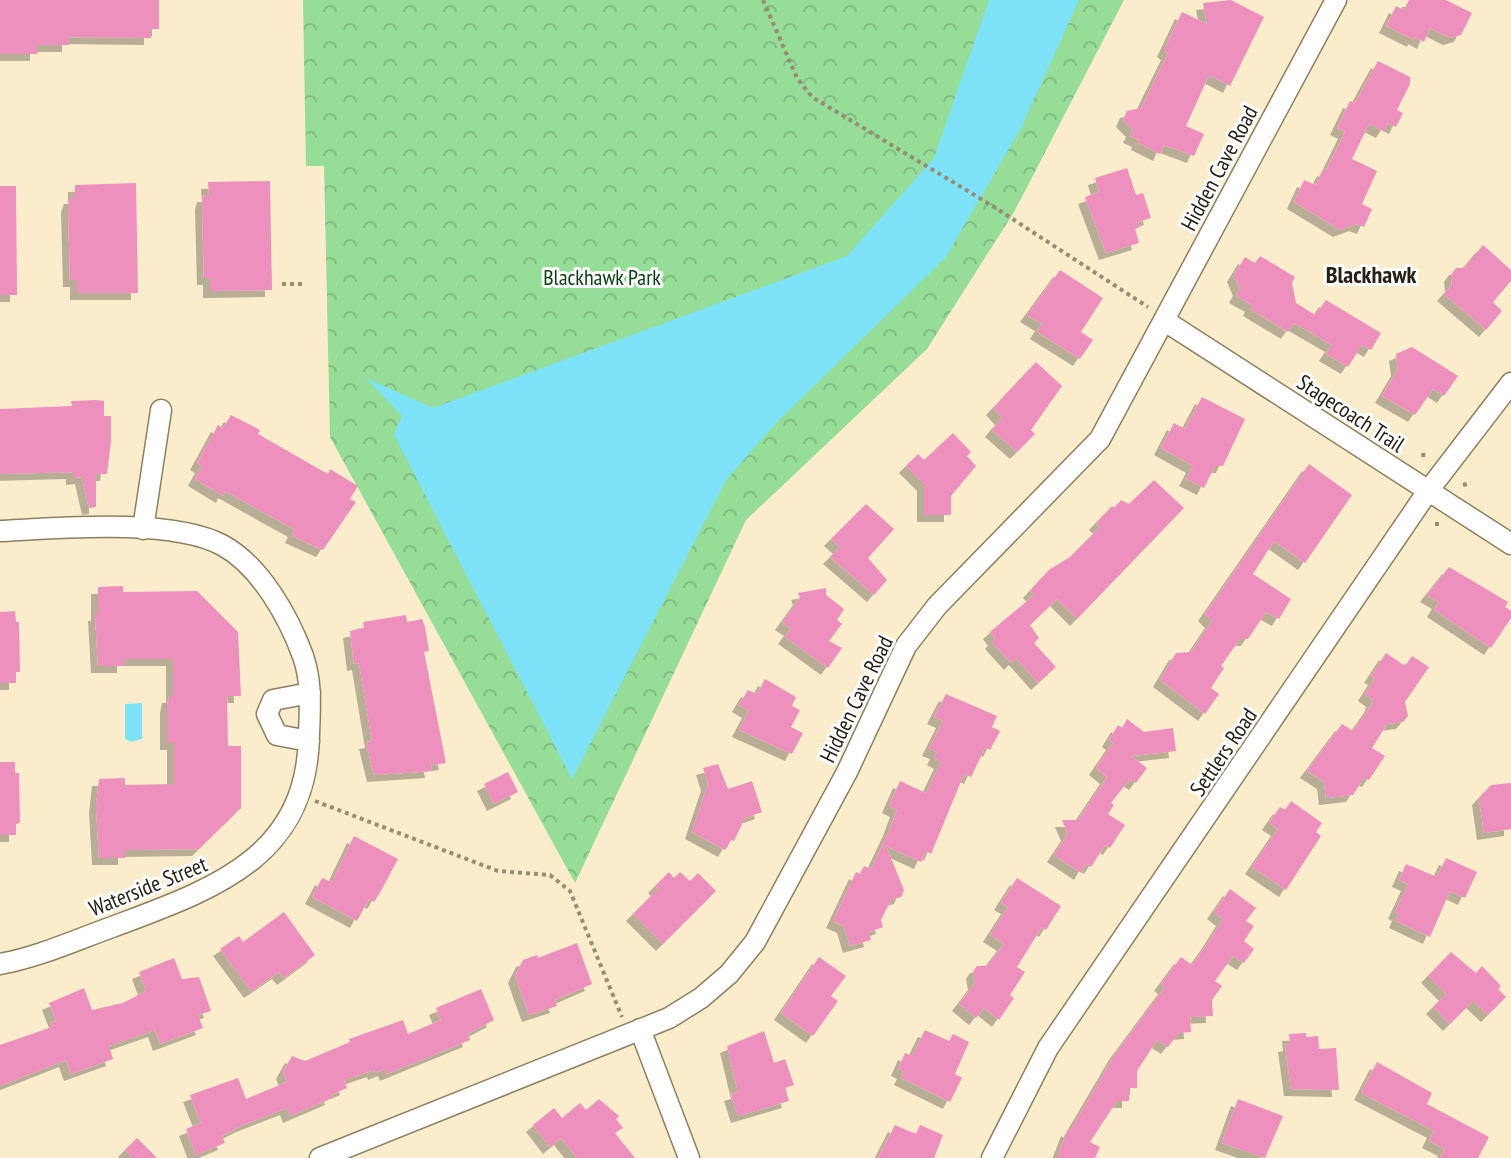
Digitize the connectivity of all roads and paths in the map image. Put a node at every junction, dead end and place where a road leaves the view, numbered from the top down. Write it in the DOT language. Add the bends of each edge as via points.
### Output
graph roads {
  1 [pos="763,0"];
  2 [pos="1336,0"];
  3 [pos="282,284"];
  4 [pos="302,284"];
  5 [pos="1148,307"];
  6 [pos="1165,321"];
  7 [pos="1511,383"];
  8 [pos="161,410"];
  9 [pos="1423,453"];
  10 [pos="1424,460"];
  11 [pos="1471,483"];
  12 [pos="1463,485"];
  13 [pos="1428,491"];
  14 [pos="1437,522"];
  15 [pos="143,529"];
  16 [pos="1437,530"];
  17 [pos="0,531"];
  18 [pos="1511,544"];
  19 [pos="310,693"];
  20 [pos="309,741"];
  21 [pos="300,795"];
  22 [pos="0,964"];
  23 [pos="634,1032"];
  24 [pos="320,1158"];
  25 [pos="689,1158"];
  26 [pos="992,1158"];
  1 -- 5 [label="path" via="797,78 812,97"];
  2 -- 6 [label="street, Hidden Cave Road"];
  3 -- 4 [label="path"];
  6 -- 13 [label="street, Stagecoach Trail"];
  6 -- 23 [label="street, Hidden Cave Road" via="1100,439 937,606 906,646 847,772 755,942 701,998"];
  7 -- 13 [label="street, Settlers Road"];
  8 -- 15 [label="street"];
  9 -- 10 [label="path"];
  11 -- 12 [label="path"];
  13 -- 18 [label="street, Stagecoach Trail"];
  13 -- 26 [label="street, Settlers Road" via="1048,1048"];
  14 -- 16 [label="path"];
  15 -- 17 [label="street, Waterside Street"];
  15 -- 19 [label="street, Waterside Street" via="222,545 253,571 293,627 310,676"];
  19 -- 20 [label="street, Waterside Street"];
  19 -- 20 [label="street" via="273,700 267,714 277,735"];
  20 -- 21 [label="street, Waterside Street"];
  21 -- 22 [label="street, Waterside Street" via="274,842 236,875 199,895"];
  21 -- 23 [label="path" via="498,871 536,872 561,881"];
  23 -- 24 [label="street, Hidden Cave Road"];
  23 -- 25 [label="street"];
}
